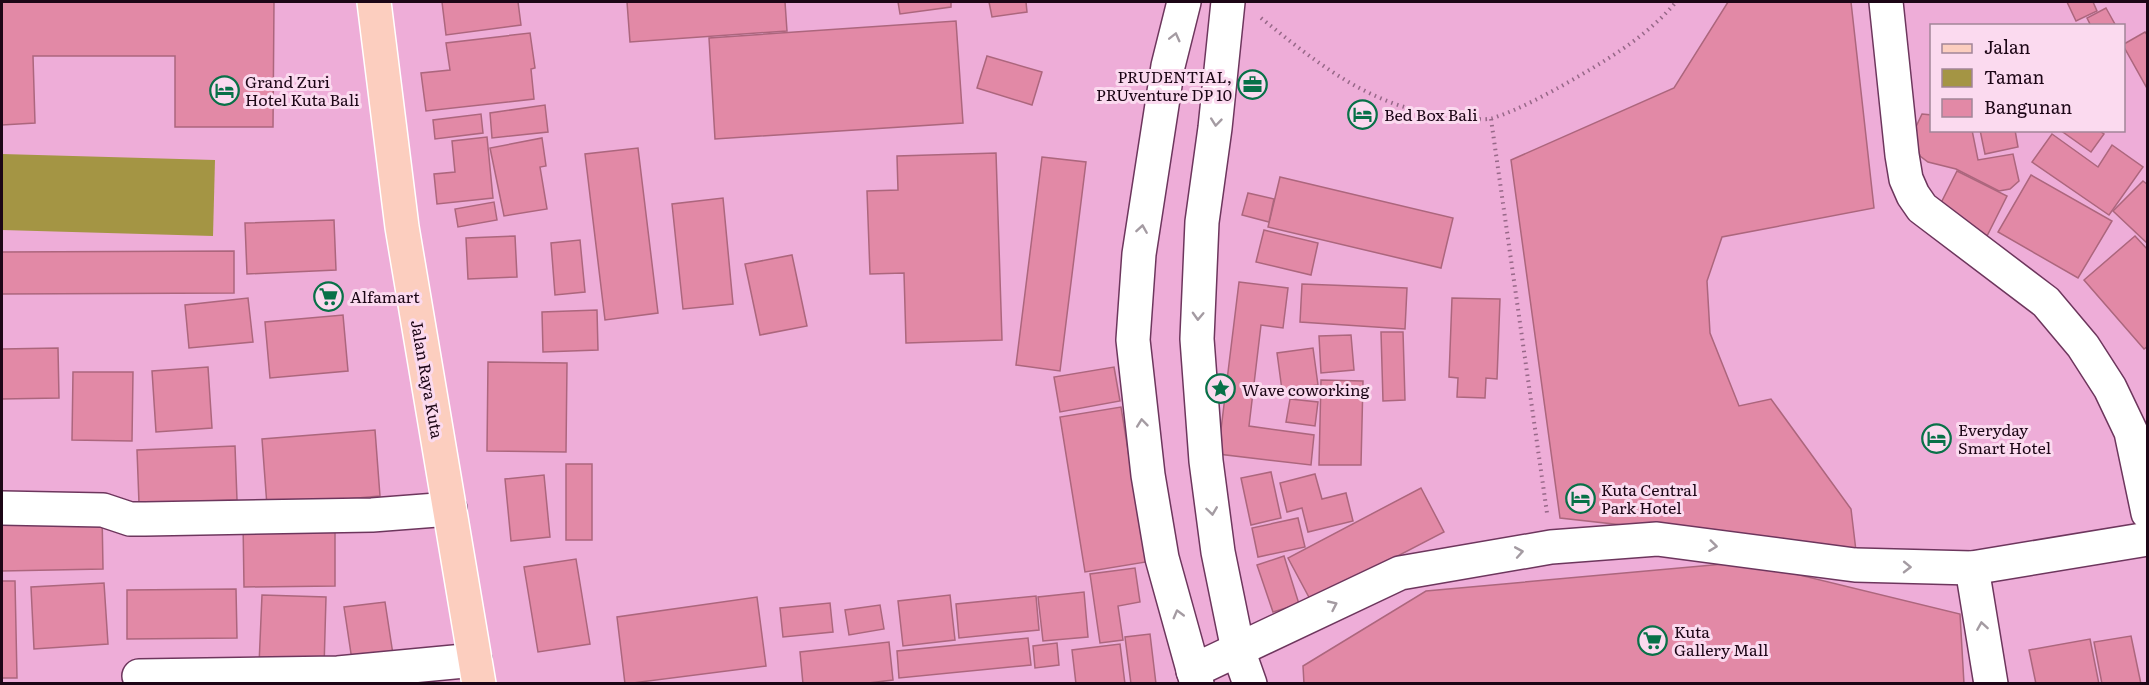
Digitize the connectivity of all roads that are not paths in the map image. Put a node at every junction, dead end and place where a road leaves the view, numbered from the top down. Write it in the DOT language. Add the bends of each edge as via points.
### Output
graph roads {
  1 [pos="374,2"];
  2 [pos="1184,2"];
  3 [pos="1228,2"];
  4 [pos="1886,2"];
  5 [pos="2147,506"];
  6 [pos="2,508"];
  7 [pos="450,508"];
  8 [pos="2148,513"];
  9 [pos="2148,539"];
  10 [pos="1972,568"];
  11 [pos="1238,650"];
  12 [pos="477,672"];
  13 [pos="139,676"];
  14 [pos="1195,677"];
  15 [pos="1250,684"];
  16 [pos="1991,684"];
  1 -- 7 [label="main road, Jalan Raya Kuta" via="402,227"];
  14 -- 2 [label="street, one-way" via="1162,558 1133,340 1138,254 1168,66"];
  3 -- 11 [label="street, one-way" via="1202,222 1197,339 1206,462 1218,552"];
  4 -- 5 [label="street" via="1902,155 1913,195 1941,224 2046,302 2083,346 2110,388 2131,432"];
  5 -- 8 [label="street"];
  6 -- 7 [label="street" via="103,510 130,519 145,519 372,515"];
  7 -- 12 [label="main road, Jalan Raya Kuta"];
  9 -- 10 [label="street"];
  11 -- 10 [label="street, one-way" via="1400,573 1551,547 1657,540 1855,565"];
  16 -- 10 [label="street, one-way"];
  11 -- 14 [label="street"];
  11 -- 15 [label="street"];
  12 -- 13 [label="street"];
}
